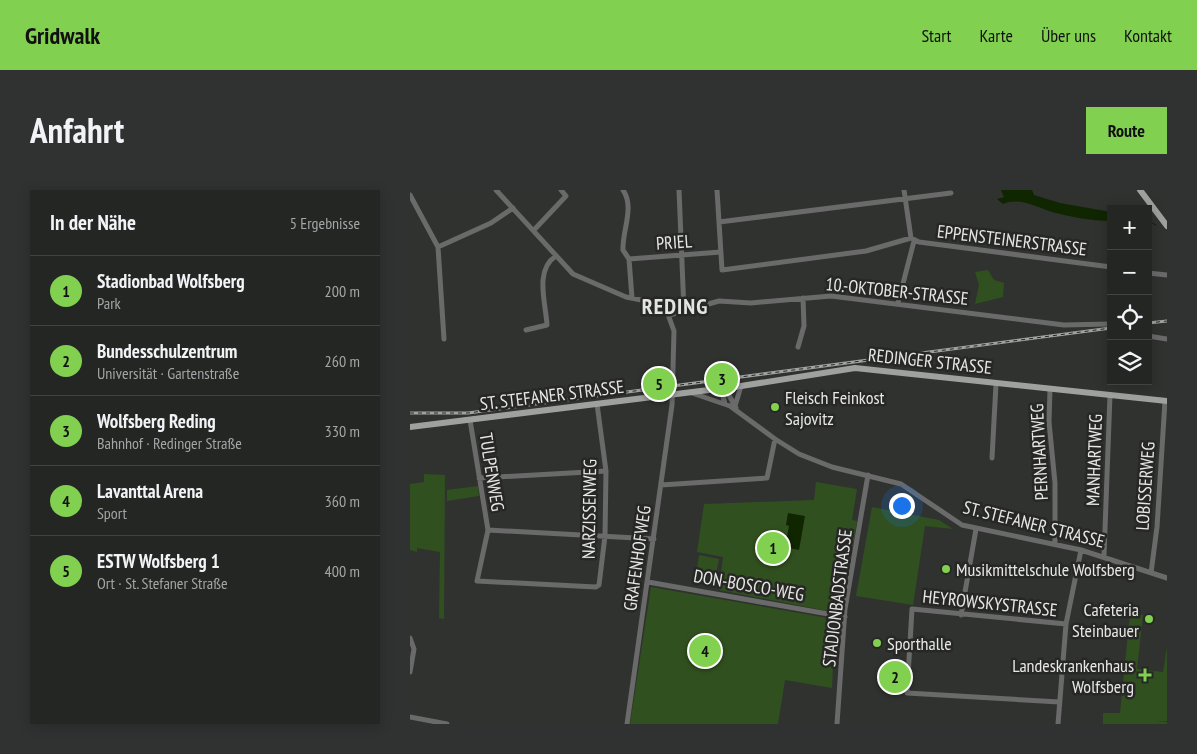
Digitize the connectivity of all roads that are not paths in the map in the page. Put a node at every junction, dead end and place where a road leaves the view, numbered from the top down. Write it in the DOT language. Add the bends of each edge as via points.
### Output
graph roads {
  1 [pos="496,190"];
  2 [pos="561,190"];
  3 [pos="623,190"];
  4 [pos="679,190"];
  5 [pos="717,190"];
  6 [pos="904,190"];
  7 [pos="1140,190"];
  8 [pos="951,193"];
  9 [pos="410,195"];
  10 [pos="905,198"];
  11 [pos="513,208"];
  12 [pos="719,222"];
  13 [pos="1167,226"];
  14 [pos="534,230"];
  15 [pos="913,239"];
  16 [pos="438,247"];
  17 [pos="720,252"];
  18 [pos="556,256"];
  19 [pos="682,256"];
  20 [pos="630,259"];
  21 [pos="1107,266"];
  22 [pos="1152,273"];
  23 [pos="1167,275"];
  24 [pos="632,298"];
  25 [pos="803,298"];
  26 [pos="898,302"];
  27 [pos="684,311"];
  28 [pos="669,315"];
  29 [pos="1107,324"];
  30 [pos="526,330"];
  31 [pos="1152,337"];
  32 [pos="444,339"];
  33 [pos="1167,339"];
  34 [pos="798,347"];
  35 [pos="996,384"];
  36 [pos="741,386"];
  37 [pos="723,389"];
  38 [pos="1050,390"];
  39 [pos="691,392"];
  40 [pos="672,395"];
  41 [pos="1110,395"];
  42 [pos="1166,401"];
  43 [pos="597,404"];
  44 [pos="725,404"];
  45 [pos="735,407"];
  46 [pos="740,412"];
  47 [pos="470,420"];
  48 [pos="410,427"];
  49 [pos="775,439"];
  50 [pos="992,458"];
  51 [pos="606,471"];
  52 [pos="868,475"];
  53 [pos="479,478"];
  54 [pos="661,485"];
  55 [pos="488,530"];
  56 [pos="976,530"];
  57 [pos="606,536"];
  58 [pos="654,539"];
  59 [pos="1055,543"];
  60 [pos="1081,550"];
  61 [pos="1104,556"];
  62 [pos="1151,573"];
  63 [pos="1167,578"];
  64 [pos="648,582"];
  65 [pos="599,585"];
  66 [pos="961,615"];
  67 [pos="845,617"];
  68 [pos="1066,624"];
  69 [pos="410,639"];
  70 [pos="410,672"];
  71 [pos="1059,702"];
  72 [pos="410,717"];
  73 [pos="447,724"];
  74 [pos="627,724"];
  75 [pos="837,724"];
  76 [pos="1058,724"];
  1 -- 11 [label="street"];
  2 -- 14 [label="street" via="566,196"];
  3 -- 20 [label="street" via="627,196 628,214 623,250"];
  4 -- 19 [label="street"];
  5 -- 12 [label="street"];
  6 -- 10 [label="street"];
  7 -- 13 [label="main road"];
  8 -- 10 [label="street"];
  9 -- 16 [label="street"];
  10 -- 12 [label="street"];
  10 -- 15 [label="street"];
  11 -- 14 [label="street"];
  11 -- 16 [label="street" via="491,223"];
  12 -- 17 [label="street"];
  14 -- 18 [label="street"];
  15 -- 17 [label="street" via="866,251 722,270"];
  15 -- 21 [label="street, EPPENSTEINERSTRASSE"];
  15 -- 26 [label="street"];
  16 -- 32 [label="street"];
  17 -- 19 [label="street, PRIEL"];
  18 -- 24 [label="street" via="573,274"];
  18 -- 30 [label="street" via="549,262 543,283 547,325"];
  19 -- 20 [label="street, PRIEL"];
  19 -- 27 [label="street"];
  20 -- 24 [label="street"];
  22 -- 23 [label="street"];
  24 -- 28 [label="street" via="659,303"];
  25 -- 26 [label="street, 10.-OKTOBER-STRASSE" via="831,296"];
  25 -- 27 [label="street, 10.-OKTOBER-STRASSE" via="751,303 719,301"];
  25 -- 34 [label="street" via="804,326"];
  26 -- 29 [label="street, 10.-OKTOBER-STRASSE" via="1064,325"];
  27 -- 28 [label="street, 10.-OKTOBER-STRASSE"];
  28 -- 40 [label="street, GRAFENHOFWEG" via="674,338"];
  31 -- 33 [label="street"];
  35 -- 36 [label="main road, REDINGER STRASSE" via="855,368"];
  35 -- 38 [label="main road, REDINGER STRASSE"];
  35 -- 50 [label="street"];
  36 -- 37 [label="main road, REDINGER STRASSE"];
  36 -- 45 [label="street"];
  37 -- 39 [label="main road, REDINGER STRASSE"];
  37 -- 44 [label="street"];
  37 -- 45 [label="street, ST. STEFANER STRASSE"];
  38 -- 41 [label="main road, REDINGER STRASSE"];
  38 -- 59 [label="street, PERNHARTWEG"];
  39 -- 40 [label="main road, ST. STEFANER STRASSE"];
  39 -- 44 [label="street, ST. STEFANER STRASSE"];
  40 -- 43 [label="main road, ST. STEFANER STRASSE"];
  40 -- 54 [label="street, GRAFENHOFWEG"];
  41 -- 42 [label="main road, REDINGER STRASSE"];
  41 -- 61 [label="street, MANHARTWEG"];
  42 -- 62 [label="street, LOBISSERWEG"];
  43 -- 47 [label="main road, ST. STEFANER STRASSE"];
  43 -- 51 [label="street, NARZISSENWEG"];
  44 -- 46 [label="street, ST. STEFANER STRASSE"];
  45 -- 46 [label="street, ST. STEFANER STRASSE"];
  46 -- 49 [label="street, ST. STEFANER STRASSE"];
  47 -- 48 [label="main road, ST. STEFANER STRASSE"];
  47 -- 53 [label="street, TULPENWEG"];
  49 -- 52 [label="street, ST. STEFANER STRASSE" via="832,467"];
  49 -- 54 [label="street" via="767,478"];
  51 -- 53 [label="street"];
  51 -- 57 [label="street, NARZISSENWEG"];
  52 -- 56 [label="street, ST. STEFANER STRASSE" via="900,484 955,522"];
  52 -- 67 [label="street, STADIONBADSTRASSE"];
  53 -- 55 [label="street, TULPENWEG"];
  54 -- 58 [label="street, GRAFENHOFWEG"];
  55 -- 57 [label="street, TULPENWEG"];
  55 -- 65 [label="street, TULPENWEG" via="477,581"];
  56 -- 59 [label="street, ST. STEFANER STRASSE"];
  56 -- 66 [label="street"];
  57 -- 58 [label="street, TULPENWEG"];
  57 -- 65 [label="street, NARZISSENWEG"];
  58 -- 64 [label="street, GRAFENHOFWEG"];
  59 -- 60 [label="street, ST. STEFANER STRASSE"];
  60 -- 61 [label="street, ST. STEFANER STRASSE"];
  60 -- 68 [label="street"];
  61 -- 62 [label="street, ST. STEFANER STRASSE"];
  62 -- 63 [label="street, ST. STEFANER STRASSE"];
  64 -- 67 [label="street, DON-BOSCO-WEG"];
  64 -- 74 [label="street, GRAFENHOFWEG"];
  66 -- 68 [label="street, HEYROWSKYSTRASSE"];
  66 -- 71 [label="street, HEYROWSKYSTRASSE" via="912,609 907,693"];
  67 -- 75 [label="street, STADIONBADSTRASSE"];
  68 -- 71 [label="street"];
  69 -- 70 [label="street" via="414,649"];
  71 -- 76 [label="street"];
  72 -- 73 [label="street"];
}
